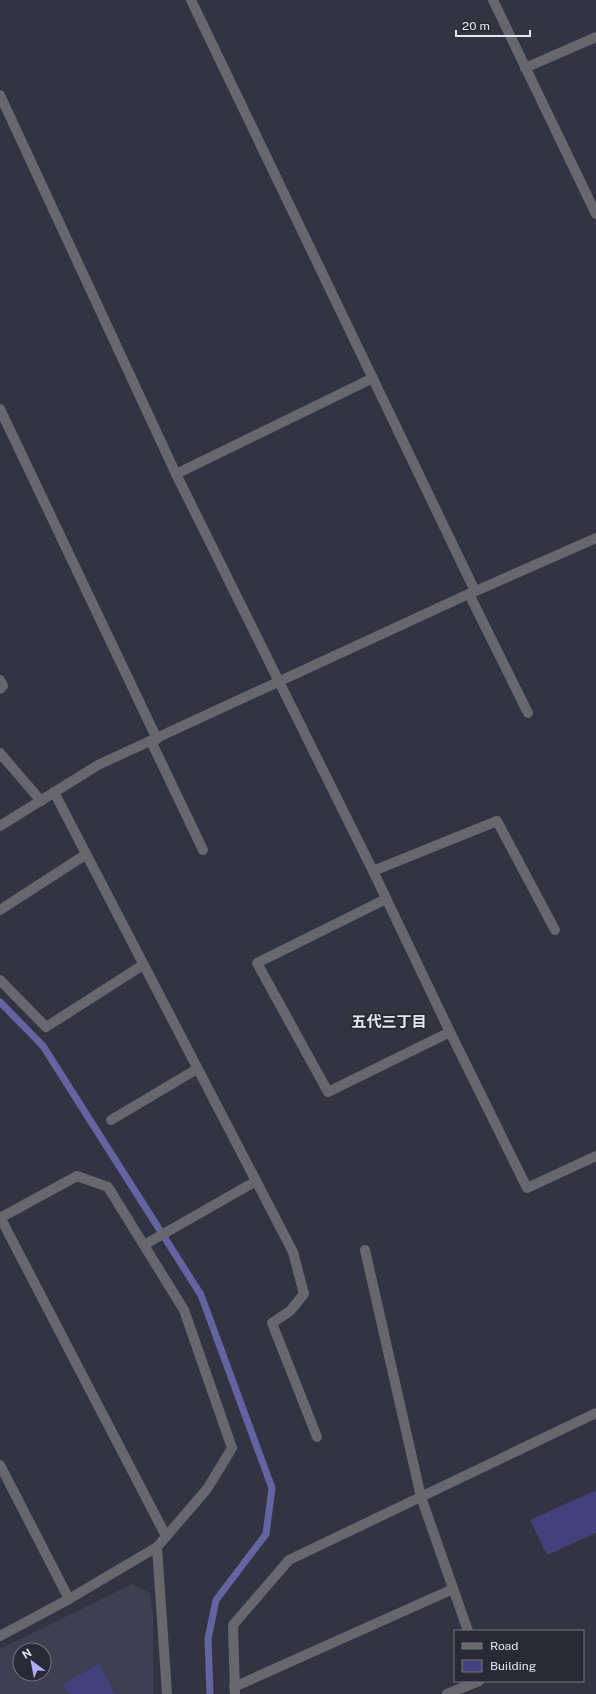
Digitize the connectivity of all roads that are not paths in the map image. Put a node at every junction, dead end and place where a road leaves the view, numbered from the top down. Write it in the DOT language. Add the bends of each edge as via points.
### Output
graph roads {
  1 [pos="191,0"];
  2 [pos="493,0"];
  3 [pos="596,37"];
  4 [pos="596,45"];
  5 [pos="575,46"];
  6 [pos="525,68"];
  7 [pos="1,98"];
  8 [pos="596,214"];
  9 [pos="373,378"];
  10 [pos="0,409"];
  11 [pos="176,474"];
  12 [pos="596,538"];
  13 [pos="469,594"];
  14 [pos="0,680"];
  15 [pos="279,681"];
  16 [pos="0,689"];
  17 [pos="528,713"];
  18 [pos="154,740"];
  19 [pos="0,753"];
  20 [pos="54,792"];
  21 [pos="41,801"];
  22 [pos="0,826"];
  23 [pos="203,850"];
  24 [pos="85,855"];
  25 [pos="373,871"];
  26 [pos="386,899"];
  27 [pos="0,910"];
  28 [pos="555,930"];
  29 [pos="143,965"];
  30 [pos="0,980"];
  31 [pos="450,1032"];
  32 [pos="197,1068"];
  33 [pos="111,1120"];
  34 [pos="596,1156"];
  35 [pos="256,1182"];
  36 [pos="0,1218"];
  37 [pos="144,1245"];
  38 [pos="365,1250"];
  39 [pos="596,1413"];
  40 [pos="317,1437"];
  41 [pos="0,1465"];
  42 [pos="421,1497"];
  43 [pos="166,1536"];
  44 [pos="157,1547"];
  45 [pos="453,1589"];
  46 [pos="69,1599"];
  47 [pos="468,1630"];
  48 [pos="0,1636"];
  49 [pos="477,1682"];
  50 [pos="234,1691"];
  51 [pos="167,1694"];
  52 [pos="447,1694"];
  1 -- 9 [label="street"];
  2 -- 6 [label="street"];
  3 -- 5 [label="street"];
  4 -- 5 [label="street"];
  5 -- 6 [label="street"];
  6 -- 8 [label="street"];
  7 -- 11 [label="street"];
  9 -- 11 [label="street"];
  9 -- 13 [label="street" via="475,591"];
  10 -- 18 [label="street"];
  11 -- 15 [label="street"];
  12 -- 13 [label="street"];
  13 -- 15 [label="street"];
  13 -- 17 [label="street"];
  14 -- 16 [label="street" via="3,686"];
  15 -- 18 [label="street"];
  15 -- 25 [label="street"];
  18 -- 20 [label="street" via="98,765"];
  18 -- 23 [label="street"];
  19 -- 21 [label="street"];
  20 -- 21 [label="street"];
  20 -- 24 [label="street"];
  21 -- 22 [label="street"];
  24 -- 27 [label="street"];
  24 -- 29 [label="street"];
  25 -- 26 [label="street"];
  25 -- 28 [label="street" via="497,821"];
  26 -- 31 [label="street"];
  26 -- 31 [label="street" via="257,963 328,1092"];
  29 -- 30 [label="street" via="46,1027"];
  29 -- 32 [label="street"];
  31 -- 34 [label="street" via="527,1188"];
  32 -- 33 [label="street"];
  32 -- 35 [label="street"];
  35 -- 37 [label="street"];
  35 -- 40 [label="street" via="293,1252 304,1294 290,1311 272,1323"];
  36 -- 37 [label="street" via="77,1176 108,1187"];
  36 -- 43 [label="street"];
  37 -- 43 [label="street" via="184,1310 232,1448 207,1489"];
  38 -- 42 [label="street"];
  39 -- 42 [label="street"];
  41 -- 46 [label="street"];
  42 -- 45 [label="street"];
  42 -- 50 [label="street" via="289,1560 233,1625"];
  43 -- 44 [label="street"];
  44 -- 46 [label="street"];
  44 -- 51 [label="street"];
  45 -- 47 [label="street"];
  45 -- 50 [label="street"];
  46 -- 48 [label="street"];
  49 -- 52 [label="street"];
}
